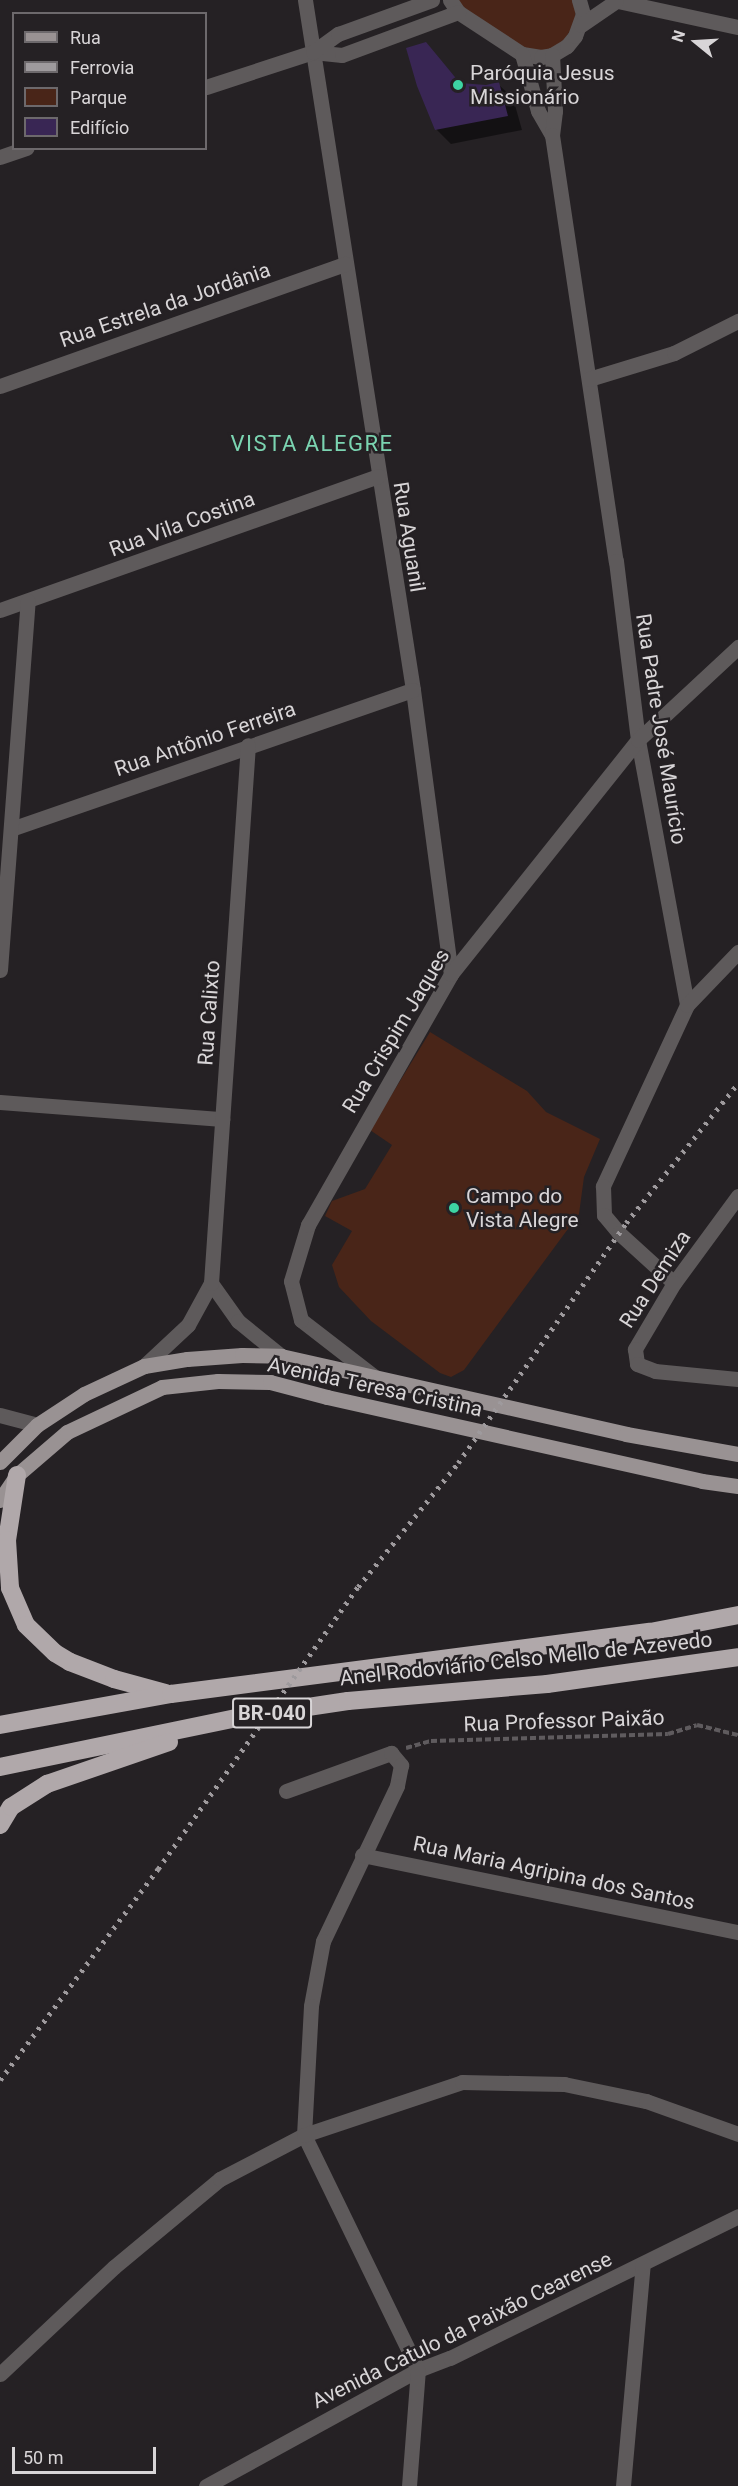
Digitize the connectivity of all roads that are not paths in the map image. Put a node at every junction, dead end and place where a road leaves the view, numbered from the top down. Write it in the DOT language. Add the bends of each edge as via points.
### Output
graph roads {
  1 [pos="305,0"];
  2 [pos="432,0"];
  3 [pos="579,0"];
  4 [pos="614,1"];
  5 [pos="644,4"];
  6 [pos="454,6"];
  7 [pos="581,25"];
  8 [pos="738,27"];
  9 [pos="313,51"];
  10 [pos="522,54"];
  11 [pos="552,55"];
  12 [pos="207,87"];
  13 [pos="552,135"];
  14 [pos="20,150"];
  15 [pos="0,157"];
  16 [pos="345,264"];
  17 [pos="738,321"];
  18 [pos="589,379"];
  19 [pos="0,386"];
  20 [pos="378,476"];
  21 [pos="28,601"];
  22 [pos="0,610"];
  23 [pos="738,647"];
  24 [pos="413,690"];
  25 [pos="638,740"];
  26 [pos="248,745"];
  27 [pos="11,829"];
  28 [pos="738,952"];
  29 [pos="0,970"];
  30 [pos="450,974"];
  31 [pos="687,1005"];
  32 [pos="0,1102"];
  33 [pos="222,1119"];
  34 [pos="738,1196"];
  35 [pos="211,1283"];
  36 [pos="674,1283"];
  37 [pos="281,1356"];
  38 [pos="144,1366"];
  39 [pos="376,1378"];
  40 [pos="738,1379"];
  41 [pos="0,1415"];
  42 [pos="37,1425"];
  43 [pos="738,1454"];
  44 [pos="0,1462"];
  45 [pos="16,1475"];
  46 [pos="738,1486"];
  47 [pos="0,1500"];
  48 [pos="738,1615"];
  49 [pos="738,1657"];
  50 [pos="171,1694"];
  51 [pos="242,1717"];
  52 [pos="0,1725"];
  53 [pos="0,1767"];
  54 [pos="286,1791"];
  55 [pos="0,1825"];
  56 [pos="362,1855"];
  57 [pos="738,1932"];
  58 [pos="738,2134"];
  59 [pos="304,2135"];
  60 [pos="738,2216"];
  61 [pos="643,2264"];
  62 [pos="418,2370"];
  63 [pos="0,2374"];
  64 [pos="206,2486"];
  65 [pos="409,2486"];
  66 [pos="623,2486"];
  1 -- 9 [label="street, Rua Aguanil"];
  2 -- 9 [label="street" via="338,34"];
  3 -- 7 [label="street"];
  4 -- 5 [label="street"];
  4 -- 7 [label="street"];
  5 -- 8 [label="street"];
  6 -- 9 [label="street" via="342,55"];
  6 -- 10 [label="street"];
  7 -- 11 [label="street" via="567,46"];
  9 -- 12 [label="street"];
  9 -- 16 [label="street, Rua Aguanil"];
  10 -- 11 [label="street"];
  10 -- 13 [label="street, Rua Padre José Maurício" via="538,111"];
  11 -- 13 [label="street, Rua Padre José Maurício"];
  13 -- 18 [label="street, Rua Padre José Maurício"];
  14 -- 15 [label="street"];
  16 -- 19 [label="street, Rua Estrela da Jordânia"];
  16 -- 20 [label="street, Rua Aguanil"];
  17 -- 18 [label="street" via="674,353"];
  18 -- 25 [label="street, Rua Padre José Maurício"];
  20 -- 21 [label="street, Rua Vila Costina"];
  20 -- 24 [label="street, Rua Aguanil"];
  21 -- 22 [label="street, Rua Vila Costina"];
  21 -- 27 [label="street"];
  23 -- 25 [label="street, Rua Crispim Jaques"];
  24 -- 26 [label="street, Rua Antônio Ferreira"];
  24 -- 30 [label="street, Rua Aguanil"];
  25 -- 30 [label="street, Rua Crispim Jaques"];
  25 -- 31 [label="street, Rua Padre José Maurício"];
  26 -- 27 [label="street, Rua Antônio Ferreira"];
  26 -- 33 [label="street, Rua Calixto"];
  27 -- 29 [label="street"];
  28 -- 31 [label="street"];
  30 -- 39 [label="street, Rua Crispim Jaques" via="308,1225 291,1281 301,1320"];
  31 -- 36 [label="street" via="603,1186 604,1215"];
  32 -- 33 [label="street"];
  33 -- 35 [label="street, Rua Calixto"];
  34 -- 36 [label="street, Rua Demiza"];
  35 -- 37 [label="street" via="238,1321"];
  35 -- 38 [label="street, Rua Calixto" via="188,1324"];
  36 -- 40 [label="street, Rua Demiza" via="635,1349 637,1364 655,1371"];
  37 -- 38 [label="main road, Avenida Teresa Cristina" via="187,1359"];
  37 -- 39 [label="main road, Avenida Teresa Cristina"];
  38 -- 42 [label="main road, Avenida Teresa Cristina" via="84,1394"];
  39 -- 43 [label="main road, Avenida Teresa Cristina" via="626,1434"];
  41 -- 42 [label="street"];
  42 -- 44 [label="main road, Avenida Teresa Cristina"];
  45 -- 46 [label="main road, Avenida Teresa Cristina" via="67,1432 162,1387 218,1381 270,1382"];
  45 -- 47 [label="main road, Avenida Teresa Cristina"];
  45 -- 50 [label="highway" via="7,1540 10,1588 26,1625 70,1662"];
  48 -- 50 [label="highway, Anel Rodoviário Celso Mello de Azevedo / BR-040" via="650,1632"];
  49 -- 51 [label="highway, Anel Rodoviário Celso Mello de Azevedo / BR-040" via="547,1684 348,1701"];
  50 -- 52 [label="highway, Anel Rodoviário Celso Mello de Azevedo / BR-040"];
  51 -- 53 [label="highway, Anel Rodoviário Celso Mello de Azevedo / BR-040"];
  51 -- 55 [label="highway" via="47,1784 11,1807"];
  54 -- 56 [label="street" via="391,1753 401,1765 397,1786"];
  56 -- 57 [label="street, Rua Maria Agripina dos Santos"];
  56 -- 59 [label="street" via="323,1941 310,2006"];
  58 -- 59 [label="street" via="646,2101 564,2084 462,2082"];
  59 -- 62 [label="street"];
  59 -- 63 [label="street" via="220,2179 114,2267"];
  60 -- 61 [label="street, Avenida Catulo da Paixão Cearense"];
  61 -- 62 [label="street, Avenida Catulo da Paixão Cearense"];
  61 -- 66 [label="street"];
  62 -- 64 [label="street, Avenida Catulo da Paixão Cearense"];
  62 -- 65 [label="street"];
}
